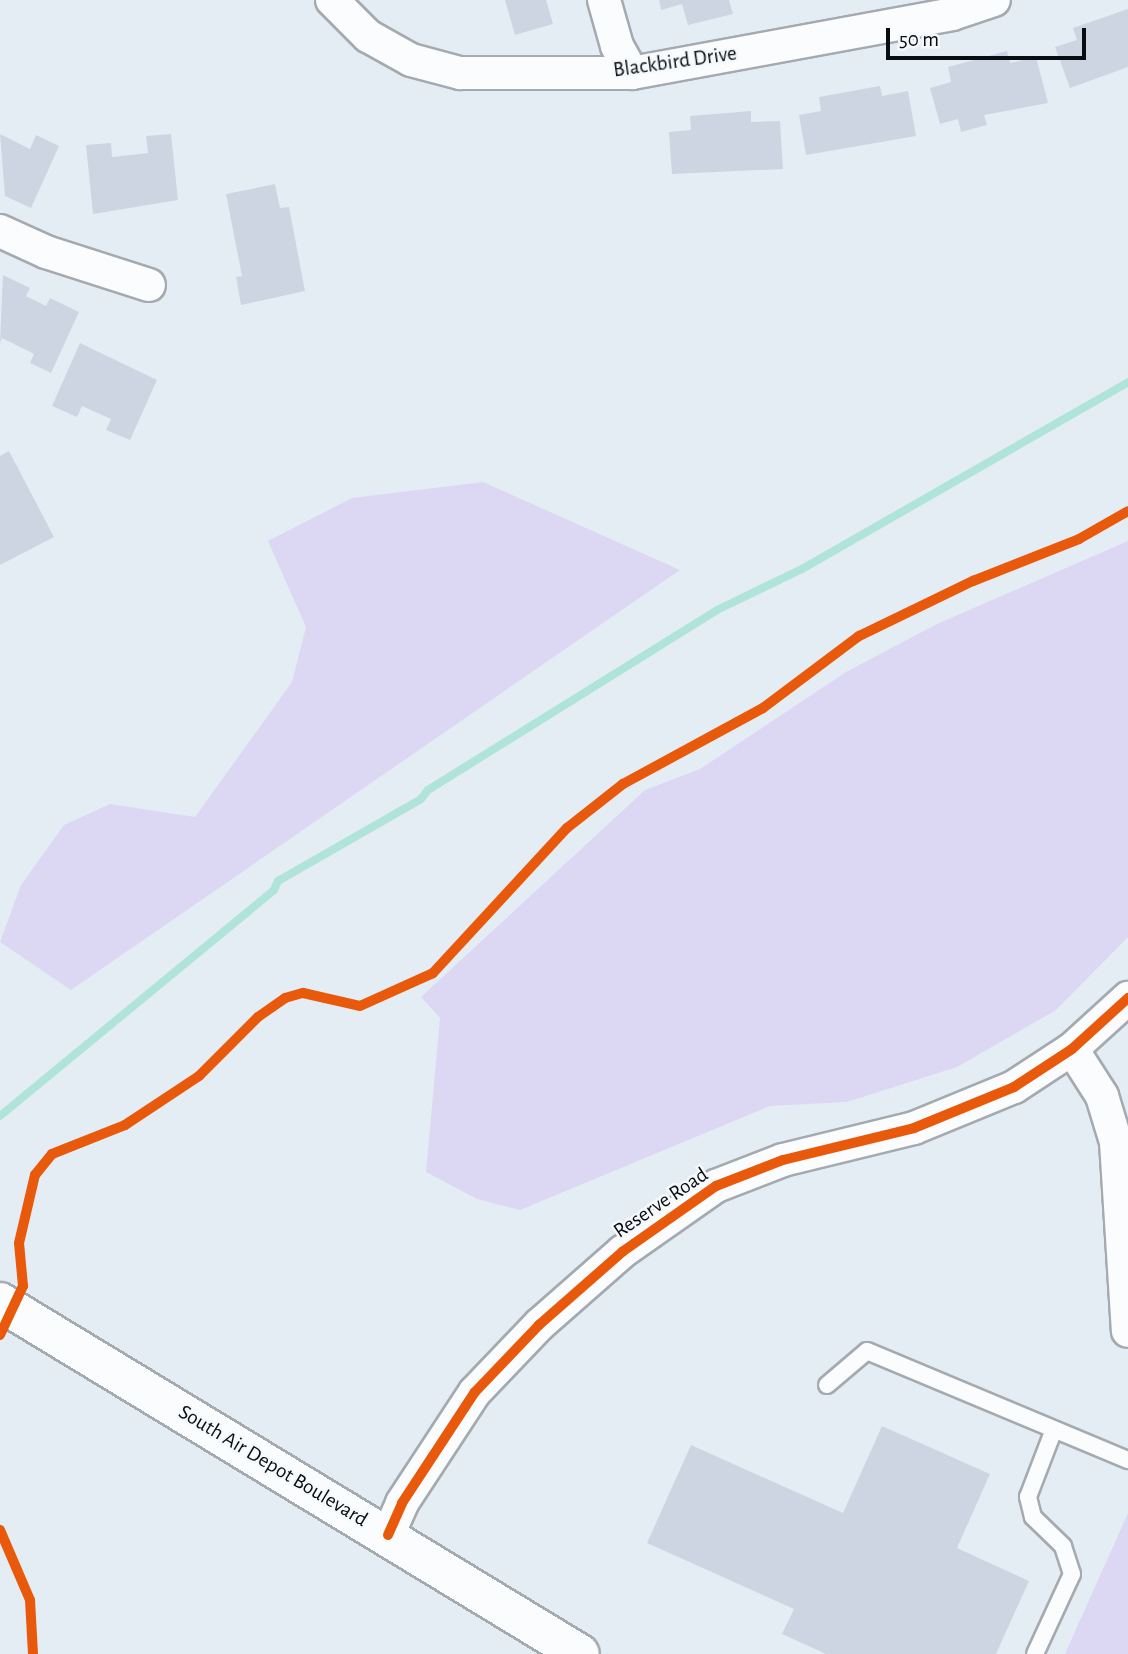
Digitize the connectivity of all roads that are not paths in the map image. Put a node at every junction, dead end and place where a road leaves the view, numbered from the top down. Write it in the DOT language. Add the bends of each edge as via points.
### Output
graph roads {
  1 [pos="331,0"];
  2 [pos="604,0"];
  3 [pos="994,0"];
  4 [pos="632,73"];
  5 [pos="0,231"];
  6 [pos="149,285"];
  7 [pos="1128,998"];
  8 [pos="1072,1049"];
  9 [pos="1123,1226"];
  10 [pos="0,1302"];
  11 [pos="1128,1331"];
  12 [pos="827,1385"];
  13 [pos="1053,1432"];
  14 [pos="1128,1460"];
  15 [pos="387,1535"];
  16 [pos="580,1654"];
  17 [pos="1035,1654"];
  1 -- 4 [label="street, Blackbird Drive" via="368,36 411,60 460,74"];
  2 -- 4 [label="street" via="617,46"];
  3 -- 4 [label="street, Blackbird Drive" via="952,14"];
  5 -- 6 [label="street"];
  7 -- 8 [label="street, Reserve Road"];
  8 -- 9 [label="street" via="1102,1096 1116,1142"];
  8 -- 15 [label="street, Reserve Road" via="1014,1087 914,1128 783,1160 716,1186 622,1252 539,1325 475,1392 402,1503"];
  9 -- 11 [label="street"];
  10 -- 15 [label="street, South Air Depot Boulevard"];
  12 -- 13 [label="lane" via="867,1351"];
  13 -- 14 [label="lane"];
  13 -- 17 [label="lane" via="1028,1497 1032,1517 1063,1546 1072,1574"];
  15 -- 16 [label="street, South Air Depot Boulevard"];
}
